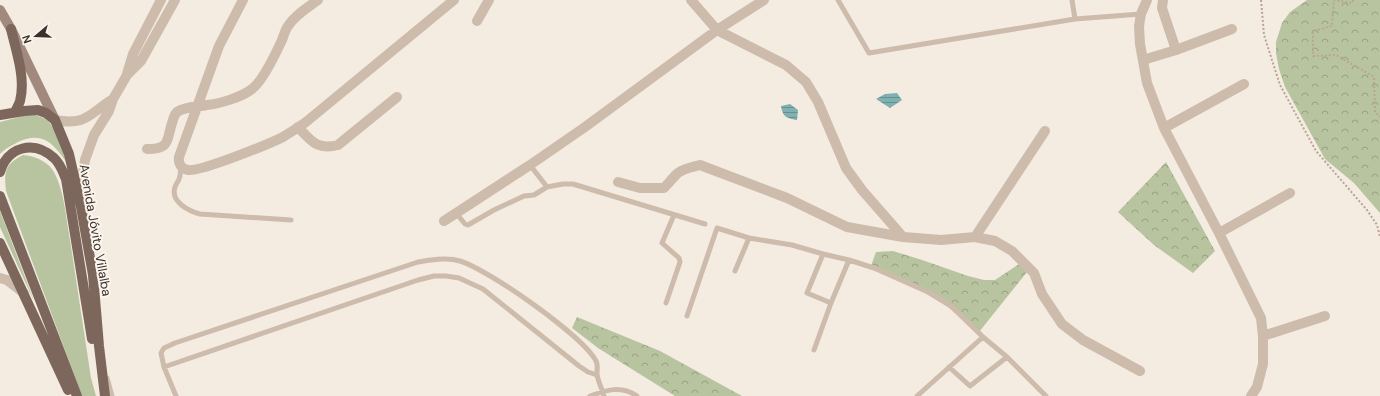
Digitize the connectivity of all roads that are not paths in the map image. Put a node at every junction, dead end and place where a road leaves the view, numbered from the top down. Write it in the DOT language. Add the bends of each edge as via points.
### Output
graph roads {
  1 [pos="161,0"];
  2 [pos="175,0"];
  3 [pos="243,0"];
  4 [pos="318,0"];
  5 [pos="454,0"];
  6 [pos="489,0"];
  7 [pos="691,0"];
  8 [pos="764,0"];
  9 [pos="838,0"];
  10 [pos="1072,0"];
  11 [pos="1147,0"];
  12 [pos="1163,0"];
  13 [pos="0,10"];
  14 [pos="1141,14"];
  15 [pos="1075,19"];
  16 [pos="477,21"];
  17 [pos="1232,28"];
  18 [pos="11,29"];
  19 [pos="716,30"];
  20 [pos="1176,50"];
  21 [pos="1143,60"];
  22 [pos="127,75"];
  23 [pos="1244,84"];
  24 [pos="397,97"];
  25 [pos="113,99"];
  26 [pos="197,107"];
  27 [pos="15,112"];
  28 [pos="0,115"];
  29 [pos="55,120"];
  30 [pos="298,128"];
  31 [pos="1164,128"];
  32 [pos="1045,131"];
  33 [pos="147,149"];
  34 [pos="530,165"];
  35 [pos="181,166"];
  36 [pos="0,172"];
  37 [pos="618,182"];
  38 [pos="547,187"];
  39 [pos="1290,193"];
  40 [pos="0,196"];
  41 [pos="81,207"];
  42 [pos="456,213"];
  43 [pos="674,215"];
  44 [pos="291,220"];
  45 [pos="444,221"];
  46 [pos="705,224"];
  47 [pos="1219,233"];
  48 [pos="903,237"];
  49 [pos="975,237"];
  50 [pos="749,238"];
  51 [pos="0,243"];
  52 [pos="823,254"];
  53 [pos="849,260"];
  54 [pos="735,271"];
  55 [pos="0,278"];
  56 [pos="24,293"];
  57 [pos="666,303"];
  58 [pos="831,303"];
  59 [pos="687,316"];
  60 [pos="1325,316"];
  61 [pos="1263,336"];
  62 [pos="983,337"];
  63 [pos="98,346"];
  64 [pos="814,350"];
  65 [pos="1007,357"];
  66 [pos="164,367"];
  67 [pos="949,367"];
  68 [pos="1140,371"];
  69 [pos="597,374"];
  70 [pos="603,394"];
  71 [pos="1255,394"];
  72 [pos="70,395"];
  73 [pos="101,396"];
  74 [pos="105,396"];
  75 [pos="112,396"];
  76 [pos="176,396"];
  77 [pos="590,396"];
  78 [pos="637,396"];
  79 [pos="917,396"];
  80 [pos="1046,396"];
  1 -- 22 [label="street" via="132,54"];
  2 -- 22 [label="street" via="141,61"];
  3 -- 26 [label="street" via="219,46"];
  4 -- 26 [label="street" via="287,26 262,79 254,88 245,94"];
  5 -- 30 [label="street"];
  6 -- 16 [label="street"];
  7 -- 19 [label="street"];
  8 -- 19 [label="street"];
  9 -- 15 [label="lane" via="869,53"];
  10 -- 15 [label="lane"];
  11 -- 14 [label="street"];
  12 -- 20 [label="street" via="1162,8"];
  13 -- 18 [label="street"];
  14 -- 15 [label="lane"];
  14 -- 21 [label="street" via="1139,26"];
  17 -- 20 [label="street"];
  18 -- 27 [label="main road" via="22,82 20,101"];
  18 -- 29 [label="street"];
  19 -- 34 [label="street"];
  19 -- 48 [label="street" via="786,65 806,82 818,102 846,168"];
  20 -- 21 [label="street"];
  21 -- 31 [label="street" via="1147,83"];
  22 -- 25 [label="street"];
  23 -- 31 [label="street"];
  24 -- 30 [label="street" via="338,145 327,148 319,146 311,142"];
  25 -- 29 [label="street" via="82,120"];
  25 -- 41 [label="street" via="109,111 94,135 85,160"];
  26 -- 33 [label="street" via="184,108 175,115 164,146"];
  26 -- 35 [label="street" via="179,157"];
  27 -- 28 [label="main road"];
  27 -- 29 [label="main road" via="38,110"];
  29 -- 41 [label="main road, Avenida Jóvito Villalba" via="69,154"];
  30 -- 35 [label="street" via="282,137 201,169 187,170"];
  31 -- 47 [label="street"];
  32 -- 49 [label="street"];
  34 -- 38 [label="lane"];
  34 -- 42 [label="street"];
  35 -- 44 [label="lane" via="174,193 179,203 188,210 200,214"];
  36 -- 73 [label="main road" via="9,156 25,147 37,148 47,153 55,158 62,168"];
  37 -- 48 [label="street" via="640,188 664,188 677,173 700,165 787,198 847,227"];
  38 -- 42 [label="lane" via="534,195 524,196 494,210 468,225"];
  38 -- 43 [label="lane" via="573,184"];
  39 -- 47 [label="street"];
  40 -- 72 [label="main road"];
  41 -- 63 [label="main road, Avenida Jóvito Villalba" via="93,275"];
  42 -- 45 [label="street"];
  43 -- 46 [label="lane"];
  43 -- 57 [label="lane" via="662,243 679,258 680,262"];
  47 -- 61 [label="street" via="1261,318"];
  48 -- 49 [label="street" via="941,240"];
  49 -- 68 [label="street" via="995,241 1024,262 1034,273 1042,294 1062,324 1082,340"];
  50 -- 52 [label="lane" via="792,245"];
  50 -- 54 [label="lane"];
  50 -- 59 [label="lane" via="717,228"];
  51 -- 56 [label="main road"];
  52 -- 53 [label="lane"];
  52 -- 58 [label="lane" via="807,293"];
  53 -- 58 [label="lane"];
  53 -- 62 [label="lane" via="928,292 950,306"];
  55 -- 56 [label="street" via="7,280"];
  56 -- 72 [label="main road"];
  58 -- 64 [label="lane"];
  60 -- 61 [label="street"];
  61 -- 71 [label="street" via="1263,364"];
  62 -- 65 [label="lane"];
  62 -- 67 [label="lane"];
  63 -- 74 [label="main road, Avenida Jóvito Villalba"];
  63 -- 75 [label="lane"];
  65 -- 67 [label="lane" via="970,386"];
  65 -- 80 [label="lane"];
  66 -- 69 [label="lane" via="418,280 446,276 459,278 483,289 579,366"];
  66 -- 69 [label="lane" via="161,353 164,348 175,343 418,262 450,259 473,266 512,289 556,321 588,350 597,362"];
  66 -- 76 [label="lane"];
  67 -- 79 [label="lane"];
  69 -- 70 [label="lane"];
  70 -- 77 [label="lane"];
  70 -- 78 [label="lane" via="616,389 630,391"];
}
